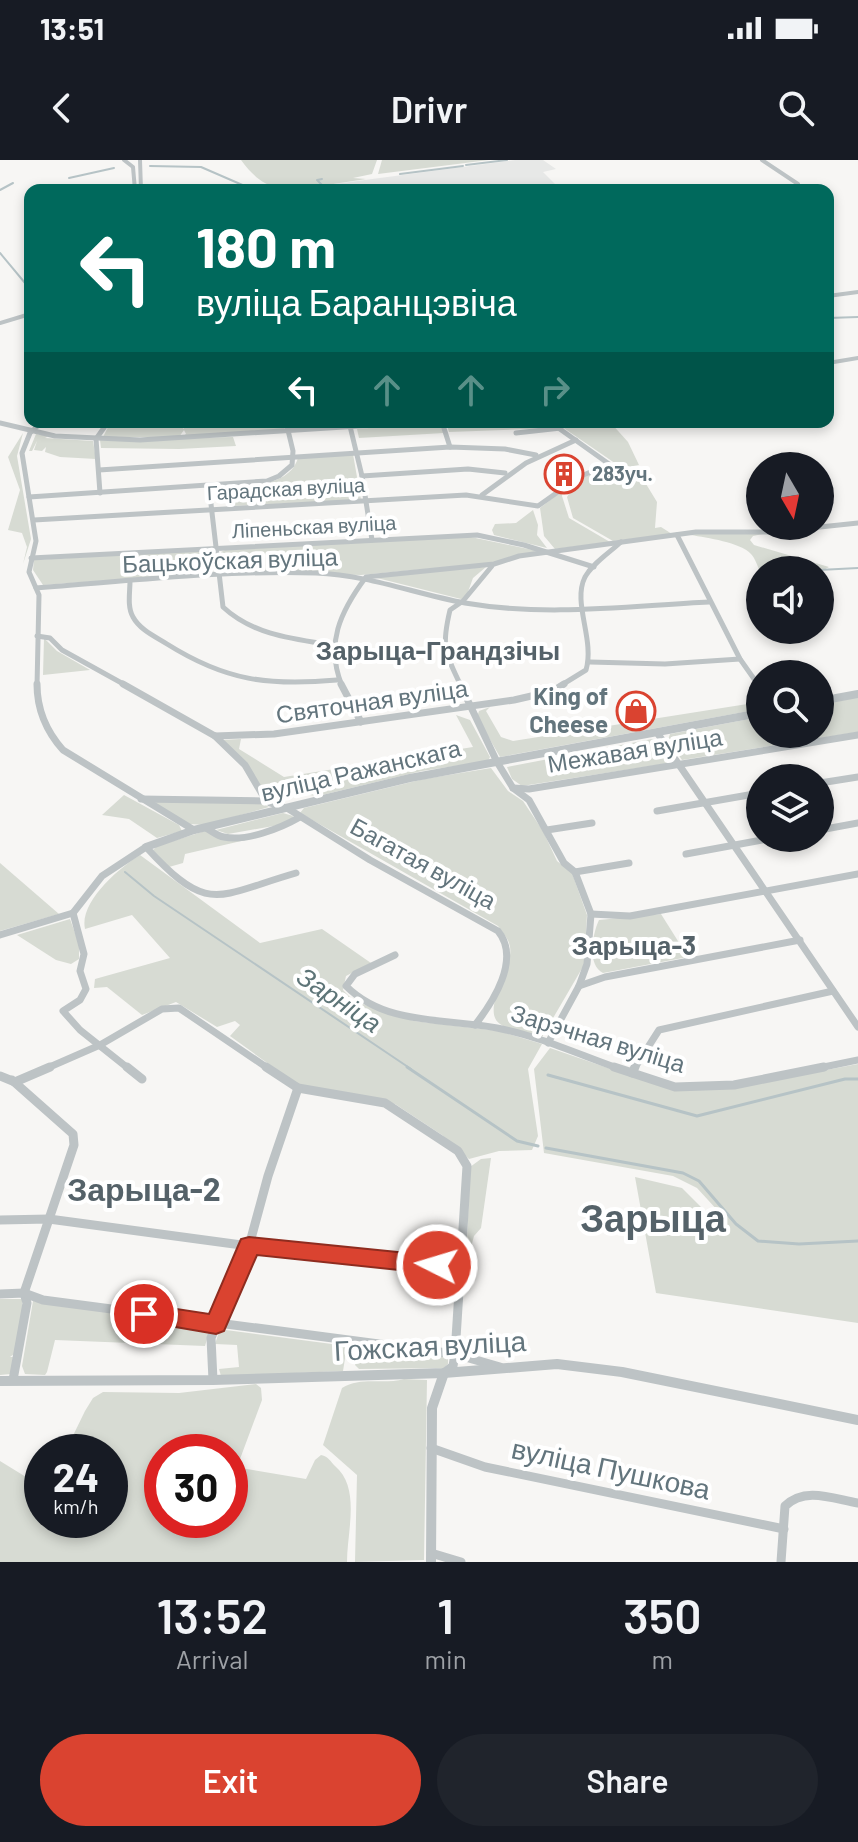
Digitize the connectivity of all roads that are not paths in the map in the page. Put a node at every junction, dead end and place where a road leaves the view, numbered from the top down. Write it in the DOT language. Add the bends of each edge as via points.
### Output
graph roads {
  1 [pos="124,160"];
  2 [pos="140,160"];
  3 [pos="762,160"];
  4 [pos="134,184"];
  5 [pos="141,184"];
  6 [pos="798,184"];
  7 [pos="858,292"];
  8 [pos="834,295"];
  9 [pos="24,317"];
  10 [pos="0,325"];
  11 [pos="858,358"];
  12 [pos="834,362"];
  13 [pos="0,423"];
  14 [pos="35,428"];
  15 [pos="104,428"];
  16 [pos="288,428"];
  17 [pos="324,428"];
  18 [pos="351,428"];
  19 [pos="444,428"];
  20 [pos="561,428"];
  21 [pos="289,432"];
  22 [pos="30,433"];
  23 [pos="516,433"];
  24 [pos="96,439"];
  25 [pos="576,440"];
  26 [pos="450,447"];
  27 [pos="358,453"];
  28 [pos="536,455"];
  29 [pos="295,457"];
  30 [pos="99,470"];
  31 [pos="505,473"];
  32 [pos="362,476"];
  33 [pos="209,487"];
  34 [pos="100,493"];
  35 [pos="482,495"];
  36 [pos="29,497"];
  37 [pos="366,501"];
  38 [pos="212,509"];
  39 [pos="34,520"];
  40 [pos="858,523"];
  41 [pos="677,535"];
  42 [pos="372,540"];
  43 [pos="621,542"];
  44 [pos="218,548"];
  45 [pos="550,553"];
  46 [pos="31,558"];
  47 [pos="494,564"];
  48 [pos="594,567"];
  49 [pos="218,574"];
  50 [pos="366,577"];
  51 [pos="130,581"];
  52 [pos="36,588"];
  53 [pos="709,602"];
  54 [pos="465,603"];
  55 [pos="584,609"];
  56 [pos="37,636"];
  57 [pos="332,645"];
  58 [pos="740,659"];
  59 [pos="590,662"];
  60 [pos="746,668"];
  61 [pos="337,680"];
  62 [pos="858,694"];
  63 [pos="834,698"];
  64 [pos="471,707"];
  65 [pos="746,716"];
  66 [pos="361,722"];
  67 [pos="658,734"];
  68 [pos="858,735"];
  69 [pos="215,736"];
  70 [pos="497,762"];
  71 [pos="679,764"];
  72 [pos="858,777"];
  73 [pos="834,781"];
  74 [pos="513,788"];
  75 [pos="746,795"];
  76 [pos="137,798"];
  77 [pos="266,801"];
  78 [pos="705,802"];
  79 [pos="287,808"];
  80 [pos="657,811"];
  81 [pos="300,817"];
  82 [pos="592,823"];
  83 [pos="858,823"];
  84 [pos="834,827"];
  85 [pos="206,828"];
  86 [pos="194,830"];
  87 [pos="547,830"];
  88 [pos="746,842"];
  89 [pos="734,844"];
  90 [pos="146,847"];
  91 [pos="686,854"];
  92 [pos="629,863"];
  93 [pos="575,872"];
  94 [pos="296,873"];
  95 [pos="858,874"];
  96 [pos="766,890"];
  97 [pos="73,913"];
  98 [pos="591,914"];
  99 [pos="0,935"];
  100 [pos="800,940"];
  101 [pos="395,955"];
  102 [pos="587,964"];
  103 [pos="605,977"];
  104 [pos="579,986"];
  105 [pos="833,991"];
  106 [pos="489,1006"];
  107 [pos="475,1025"];
  108 [pos="858,1027"];
  109 [pos="498,1028"];
  110 [pos="548,1043"];
  111 [pos="100,1045"];
  112 [pos="858,1060"];
  113 [pos="0,1073"];
  114 [pos="632,1073"];
  115 [pos="142,1079"];
  116 [pos="15,1082"];
  117 [pos="298,1088"];
  118 [pos="49,1219"];
  119 [pos="0,1220"];
  120 [pos="249,1246"];
  121 [pos="462,1267"];
  122 [pos="24,1293"];
  123 [pos="0,1294"];
  124 [pos="216,1324"];
  125 [pos="455,1354"];
  126 [pos="502,1368"];
  127 [pos="444,1373"];
  128 [pos="13,1380"];
  129 [pos="213,1380"];
  130 [pos="0,1381"];
  131 [pos="858,1420"];
  132 [pos="431,1448"];
  133 [pos="858,1503"];
  134 [pos="784,1529"];
  135 [pos="431,1558"];
  136 [pos="461,1562"];
  137 [pos="781,1562"];
  1 -- 4 [label="street" via="133,167"];
  2 -- 5 [label="street"];
  3 -- 6 [label="street"];
  7 -- 8 [label="street"];
  9 -- 10 [label="street"];
  11 -- 12 [label="street"];
  13 -- 22 [label="street"];
  14 -- 22 [label="street"];
  15 -- 24 [label="street"];
  16 -- 21 [label="street"];
  17 -- 21 [label="street"];
  18 -- 27 [label="street"];
  19 -- 26 [label="street"];
  20 -- 23 [label="street"];
  20 -- 25 [label="street"];
  21 -- 24 [label="street"];
  21 -- 29 [label="street"];
  22 -- 24 [label="street"];
  22 -- 36 [label="street" via="22,453"];
  24 -- 30 [label="street"];
  25 -- 28 [label="street"];
  25 -- 35 [label="street, Гарадская вуліца" via="609,464 579,477 538,506"];
  26 -- 27 [label="street"];
  26 -- 28 [label="street"];
  27 -- 29 [label="street"];
  27 -- 32 [label="street"];
  28 -- 31 [label="street"];
  29 -- 30 [label="street"];
  29 -- 33 [label="street" via="290,469 275,478"];
  30 -- 34 [label="street"];
  31 -- 32 [label="street" via="468,469"];
  31 -- 35 [label="street"];
  32 -- 37 [label="street"];
  33 -- 34 [label="street"];
  33 -- 38 [label="street"];
  34 -- 36 [label="street"];
  35 -- 37 [label="street, Гарадская вуліца"];
  36 -- 39 [label="street"];
  37 -- 38 [label="street, Гарадская вуліца"];
  37 -- 42 [label="street"];
  38 -- 39 [label="street, Гарадская вуліца"];
  38 -- 44 [label="street"];
  39 -- 46 [label="street"];
  40 -- 41 [label="street"];
  41 -- 43 [label="street"];
  41 -- 53 [label="street"];
  42 -- 44 [label="street, Ліпеньская вуліца"];
  42 -- 45 [label="street, Ліпеньская вуліца" via="477,535"];
  43 -- 45 [label="street"];
  43 -- 48 [label="street"];
  44 -- 46 [label="street, Ліпеньская вуліца"];
  44 -- 49 [label="street"];
  45 -- 47 [label="street"];
  45 -- 48 [label="street, Ліпеньская вуліца"];
  46 -- 52 [label="street" via="29,572"];
  47 -- 50 [label="street"];
  47 -- 54 [label="street" via="477,577"];
  48 -- 55 [label="street" via="581,589"];
  49 -- 50 [label="street, Бацькоўская вуліца"];
  49 -- 51 [label="street, Бацькоўская вуліца"];
  49 -- 57 [label="street" via="223,607 233,618 290,639"];
  50 -- 54 [label="street, Бацькоўская вуліца"];
  50 -- 57 [label="street" via="335,625"];
  51 -- 52 [label="street, Бацькоўская вуліца"];
  51 -- 61 [label="street" via="131,615 196,660 252,682"];
  52 -- 56 [label="street"];
  53 -- 55 [label="street, Бацькоўская вуліца"];
  53 -- 58 [label="street"];
  54 -- 55 [label="street, Бацькоўская вуліца" via="540,611"];
  54 -- 64 [label="street" via="450,610 443,640"];
  55 -- 59 [label="street"];
  56 -- 69 [label="street" via="50,638 62,650"];
  56 -- 76 [label="street" via="37,700 49,734 63,750"];
  57 -- 61 [label="street"];
  58 -- 59 [label="street"];
  58 -- 60 [label="street"];
  59 -- 64 [label="street, Святочная вуліца" via="572,682 553,691"];
  61 -- 66 [label="street"];
  62 -- 63 [label="street"];
  64 -- 66 [label="street, Святочная вуліца"];
  64 -- 70 [label="street"];
  65 -- 67 [label="street, вуліца Ражанскага"];
  66 -- 69 [label="street, Святочная вуліца"];
  67 -- 70 [label="street, вуліца Ражанскага"];
  67 -- 71 [label="street"];
  68 -- 71 [label="street, Межавая вуліца"];
  69 -- 77 [label="street" via="245,766"];
  70 -- 74 [label="street"];
  70 -- 79 [label="street, вуліца Ражанскага"];
  71 -- 74 [label="street, Межавая вуліца"];
  71 -- 78 [label="street"];
  72 -- 73 [label="street"];
  74 -- 87 [label="street" via="529,800"];
  75 -- 78 [label="street"];
  76 -- 77 [label="street, Багатая вуліца"];
  76 -- 86 [label="street"];
  77 -- 79 [label="street, Багатая вуліца"];
  78 -- 80 [label="street"];
  78 -- 89 [label="street"];
  79 -- 81 [label="street, Багатая вуліца"];
  79 -- 85 [label="street, вуліца Ражанскага"];
  81 -- 85 [label="street" via="234,837"];
  81 -- 106 [label="street, Багатая вуліца" via="494,927 507,948"];
  82 -- 87 [label="street"];
  83 -- 84 [label="street"];
  85 -- 86 [label="street, вуліца Ражанскага"];
  86 -- 90 [label="street, вуліца Ражанскага"];
  87 -- 93 [label="street" via="564,863"];
  88 -- 89 [label="street"];
  89 -- 91 [label="street"];
  89 -- 96 [label="street"];
  90 -- 94 [label="street" via="165,870 200,896 232,896 253,884"];
  90 -- 97 [label="street, вуліца Ражанскага" via="102,876"];
  92 -- 93 [label="street"];
  93 -- 98 [label="street"];
  95 -- 96 [label="street"];
  96 -- 98 [label="street" via="630,916"];
  96 -- 100 [label="street"];
  97 -- 99 [label="street"];
  97 -- 111 [label="street" via="87,987 84,996 63,1011"];
  98 -- 102 [label="street"];
  100 -- 103 [label="street"];
  100 -- 105 [label="street"];
  101 -- 107 [label="street, Зарэчная вуліца" via="350,978 348,991 378,1008 413,1018"];
  102 -- 103 [label="street"];
  102 -- 104 [label="street"];
  103 -- 104 [label="street"];
  104 -- 110 [label="street"];
  105 -- 108 [label="street"];
  105 -- 114 [label="street" via="659,1030"];
  106 -- 107 [label="street"];
  106 -- 109 [label="street"];
  107 -- 109 [label="street, Зарэчная вуліца"];
  109 -- 110 [label="street, Зарэчная вуліца"];
  110 -- 114 [label="street, Зарэчная вуліца"];
  111 -- 115 [label="street"];
  111 -- 116 [label="street"];
  111 -- 117 [label="street" via="169,1007 179,1008"];
  112 -- 114 [label="street, Зарэчная вуліца" via="700,1087 675,1087"];
  113 -- 116 [label="street"];
  116 -- 118 [label="street" via="73,1134"];
  117 -- 120 [label="street"];
  117 -- 121 [label="street" via="385,1103 458,1151 467,1166"];
  118 -- 119 [label="street"];
  118 -- 120 [label="street"];
  118 -- 122 [label="street"];
  120 -- 121 [label="street"];
  120 -- 124 [label="street"];
  121 -- 125 [label="street"];
  122 -- 123 [label="street"];
  122 -- 124 [label="street"];
  122 -- 128 [label="street" via="27,1303"];
  124 -- 125 [label="street"];
  124 -- 129 [label="street" via="209,1350"];
  125 -- 126 [label="street"];
  125 -- 127 [label="street" via="453,1366"];
  126 -- 127 [label="street, Гожская вуліца"];
  126 -- 131 [label="street, Гожская вуліца" via="557,1364 608,1370"];
  127 -- 129 [label="street, Гожская вуліца"];
  127 -- 132 [label="street" via="431,1415"];
  128 -- 129 [label="street, Гожская вуліца"];
  128 -- 130 [label="street, Гожская вуліца"];
  132 -- 134 [label="street, вуліца Пушкова" via="502,1471"];
  132 -- 135 [label="street"];
  133 -- 134 [label="street" via="799,1495 785,1506"];
  134 -- 137 [label="street"];
  135 -- 136 [label="street"];
}
